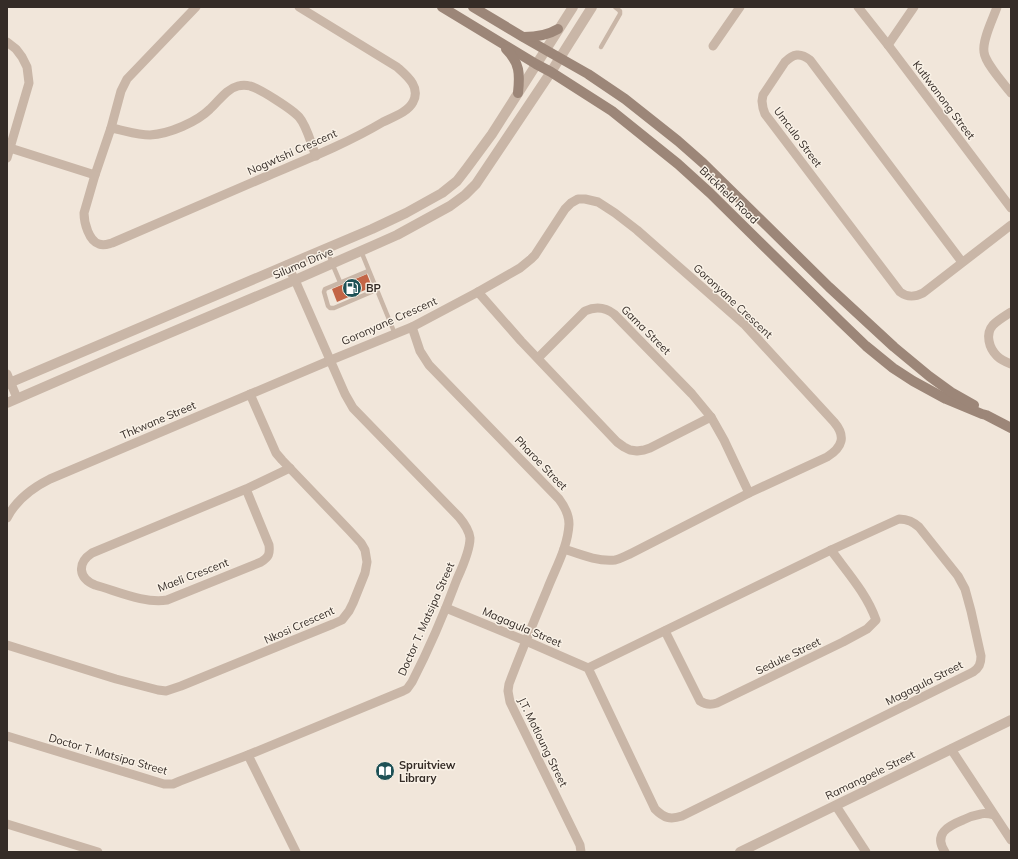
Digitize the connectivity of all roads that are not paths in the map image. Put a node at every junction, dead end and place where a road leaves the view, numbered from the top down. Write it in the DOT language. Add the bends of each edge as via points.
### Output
graph roads {
  1 [pos="196,7"];
  2 [pos="299,7"];
  3 [pos="442,7"];
  4 [pos="473,7"];
  5 [pos="573,7"];
  6 [pos="592,7"];
  7 [pos="616,7"];
  8 [pos="740,7"];
  9 [pos="858,7"];
  10 [pos="914,7"];
  11 [pos="997,7"];
  12 [pos="558,29"];
  13 [pos="522,37"];
  14 [pos="497,40"];
  15 [pos="7,42"];
  16 [pos="888,45"];
  17 [pos="713,46"];
  18 [pos="601,47"];
  19 [pos="545,49"];
  20 [pos="560,58"];
  21 [pos="536,64"];
  22 [pos="551,72"];
  23 [pos="518,93"];
  24 [pos="1011,93"];
  25 [pos="111,128"];
  26 [pos="10,148"];
  27 [pos="316,156"];
  28 [pos="7,158"];
  29 [pos="95,175"];
  30 [pos="1011,208"];
  31 [pos="1011,224"];
  32 [pos="325,248"];
  33 [pos="360,251"];
  34 [pos="962,262"];
  35 [pos="333,264"];
  36 [pos="287,265"];
  37 [pos="368,271"];
  38 [pos="296,280"];
  39 [pos="340,282"];
  40 [pos="376,290"];
  41 [pos="478,292"];
  42 [pos="1011,312"];
  43 [pos="412,326"];
  44 [pos="395,334"];
  45 [pos="538,358"];
  46 [pos="330,360"];
  47 [pos="1011,364"];
  48 [pos="8,380"];
  49 [pos="250,394"];
  50 [pos="17,398"];
  51 [pos="7,403"];
  52 [pos="986,415"];
  53 [pos="711,417"];
  54 [pos="1011,428"];
  55 [pos="290,468"];
  56 [pos="246,489"];
  57 [pos="749,493"];
  58 [pos="7,518"];
  59 [pos="564,549"];
  60 [pos="831,550"];
  61 [pos="446,608"];
  62 [pos="665,631"];
  63 [pos="526,641"];
  64 [pos="7,645"];
  65 [pos="588,668"];
  66 [pos="1011,720"];
  67 [pos="7,736"];
  68 [pos="951,749"];
  69 [pos="248,755"];
  70 [pos="836,806"];
  71 [pos="994,815"];
  72 [pos="7,824"];
  73 [pos="1011,840"];
  74 [pos="98,852"];
  75 [pos="296,852"];
  76 [pos="581,852"];
  77 [pos="740,852"];
  78 [pos="866,852"];
  79 [pos="944,852"];
  1 -- 25 [label="street, Nogwtshi Crescent" via="127,79"];
  2 -- 27 [label="street, Nogwtshi Crescent" via="397,67 411,79 416,93 414,101 403,112"];
  3 -- 14 [label="main road, Brickfield Road"];
  4 -- 13 [label="main road, Brickfield Road"];
  5 -- 12 [label="street, Siluma Drive"];
  6 -- 20 [label="street, Siluma Drive"];
  7 -- 18 [label="lane" via="620,14"];
  8 -- 17 [label="street"];
  9 -- 16 [label="street, Kutlwanong Street"];
  10 -- 16 [label="street"];
  11 -- 24 [label="street" via="983,51"];
  12 -- 13 [label="main road" via="536,37"];
  12 -- 19 [label="street, Siluma Drive"];
  13 -- 19 [label="main road, Brickfield Road"];
  14 -- 21 [label="main road, Brickfield Road"];
  14 -- 23 [label="main road" via="511,54 518,68"];
  15 -- 26 [label="street" via="22,57 29,75 29,83"];
  16 -- 30 [label="street, Kutlwanong Street"];
  19 -- 20 [label="main road, Brickfield Road"];
  19 -- 21 [label="street, Siluma Drive"];
  20 -- 22 [label="street, Siluma Drive"];
  20 -- 52 [label="main road, Brickfield Road" via="625,99 678,141 894,348 929,376"];
  21 -- 22 [label="main road, Brickfield Road"];
  21 -- 23 [label="street, Siluma Drive"];
  22 -- 33 [label="street, Siluma Drive" via="476,184 465,195 398,235"];
  22 -- 52 [label="main road, Brickfield Road" via="612,111 678,164 866,346 893,368 946,398"];
  23 -- 32 [label="street, Siluma Drive" via="457,181 442,193 392,220"];
  25 -- 27 [label="street" via="139,134 163,133 198,119 225,93 244,85 258,89 299,116"];
  25 -- 29 [label="street, Nogwtshi Crescent"];
  26 -- 28 [label="street"];
  26 -- 29 [label="street"];
  27 -- 29 [label="street, Nogwtshi Crescent" via="105,245 94,241 84,220"];
  31 -- 34 [label="street, Umculo Street"];
  32 -- 35 [label="lane"];
  32 -- 36 [label="street, Siluma Drive"];
  33 -- 35 [label="street, Siluma Drive"];
  33 -- 37 [label="lane"];
  34 -- 34 [label="street, Umculo Street" via="919,295 909,296 900,292 765,114 762,108 763,95 785,62 795,55 805,56 810,60"];
  35 -- 38 [label="street, Siluma Drive"];
  35 -- 39 [label="lane"];
  36 -- 38 [label="street, Doctor T. Matsipa Street"];
  36 -- 48 [label="street, Siluma Drive"];
  37 -- 39 [label="lane"];
  37 -- 40 [label="lane"];
  38 -- 46 [label="street, Doctor T. Matsipa Street"];
  38 -- 50 [label="street, Siluma Drive"];
  39 -- 40 [label="lane" via="324,291 330,308"];
  40 -- 44 [label="lane"];
  41 -- 43 [label="street, Goronyane Crescent"];
  41 -- 45 [label="street"];
  41 -- 57 [label="street, Goronyane Crescent" via="531,259 571,203 585,198 615,213 744,324 840,430 841,444 834,453"];
  42 -- 47 [label="street" via="993,326 988,336 997,357"];
  43 -- 44 [label="street, Goronyane Crescent"];
  43 -- 59 [label="street, Pharoe Street" via="420,352 429,365 564,505 569,524"];
  44 -- 46 [label="street, Goronyane Crescent"];
  45 -- 53 [label="street" via="618,442 630,450 650,448"];
  45 -- 53 [label="street, Gama Street" via="585,311 591,308 609,310 692,394"];
  46 -- 49 [label="street, Thkwane Street"];
  46 -- 61 [label="street, Doctor T. Matsipa Street" via="353,408 454,512 469,533 470,543"];
  48 -- 50 [label="street"];
  49 -- 55 [label="street, Nkosi Crescent" via="276,454"];
  49 -- 58 [label="street, Thkwane Street" via="40,484 29,491"];
  50 -- 51 [label="street, Siluma Drive"];
  52 -- 54 [label="main road, Brickfield Road"];
  53 -- 57 [label="street, Gama Street"];
  55 -- 56 [label="street, Maeli Crescent"];
  55 -- 64 [label="street, Nkosi Crescent" via="366,550 365,573 353,603 342,620 166,691 116,679"];
  56 -- 56 [label="street, Maeli Crescent" via="92,553 82,562 83,574 95,585 159,602 261,562 269,555 269,545"];
  57 -- 59 [label="street, Goronyane Crescent" via="618,559 599,559"];
  59 -- 63 [label="street, Pharoe Street"];
  60 -- 62 [label="street, Magagula Street"];
  60 -- 62 [label="street, Seduke Street" via="867,600 876,620 867,628 828,650 710,705 700,701"];
  60 -- 65 [label="street, Magagula Street" via="899,519 912,521 920,527 958,576 964,589 981,652 977,669 682,816 671,818 662,816 656,809"];
  61 -- 63 [label="street, Magagula Street"];
  61 -- 69 [label="street, Doctor T. Matsipa Street" via="416,675 403,691"];
  62 -- 65 [label="street, Magagula Street"];
  63 -- 65 [label="street, Magagula Street"];
  63 -- 76 [label="street, J.T. Motloung Street" via="508,688 508,698 580,845"];
  66 -- 68 [label="street, Ramangoele Street"];
  67 -- 69 [label="street, Doctor T. Matsipa Street" via="164,784 180,782"];
  68 -- 70 [label="street, Ramangoele Street"];
  68 -- 71 [label="street"];
  69 -- 75 [label="street"];
  70 -- 77 [label="street, Ramangoele Street"];
  70 -- 78 [label="street"];
  71 -- 73 [label="street"];
  71 -- 79 [label="street" via="975,815 950,826 941,836"];
  72 -- 74 [label="street"];
}
